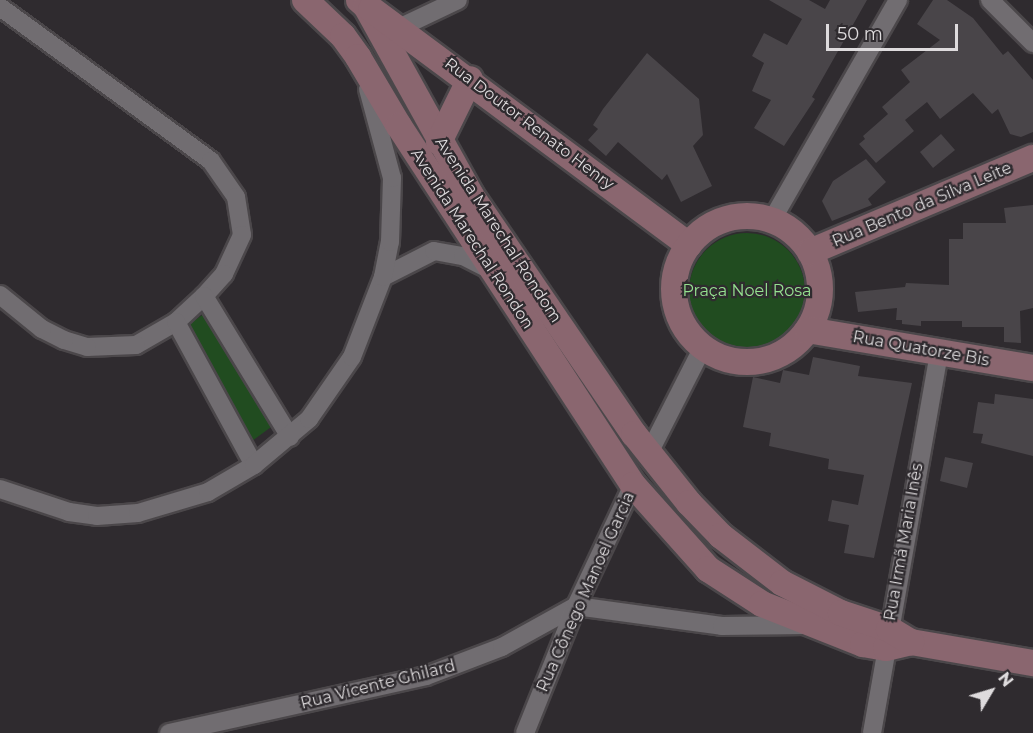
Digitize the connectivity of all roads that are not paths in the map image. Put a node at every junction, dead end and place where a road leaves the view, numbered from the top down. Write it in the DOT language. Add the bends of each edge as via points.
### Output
graph roads {
  1 [pos="305,0"];
  2 [pos="458,0"];
  3 [pos="898,0"];
  4 [pos="990,0"];
  5 [pos="363,3"];
  6 [pos="0,7"];
  7 [pos="399,28"];
  8 [pos="1033,43"];
  9 [pos="358,57"];
  10 [pos="470,79"];
  11 [pos="439,142"];
  12 [pos="1033,158"];
  13 [pos="772,220"];
  14 [pos="689,245"];
  15 [pos="810,252"];
  16 [pos="493,271"];
  17 [pos="383,277"];
  18 [pos="0,295"];
  19 [pos="204,296"];
  20 [pos="176,322"];
  21 [pos="808,330"];
  22 [pos="703,347"];
  23 [pos="939,352"];
  24 [pos="1033,368"];
  25 [pos="290,437"];
  26 [pos="649,453"];
  27 [pos="254,465"];
  28 [pos="633,485"];
  29 [pos="0,489"];
  30 [pos="576,606"];
  31 [pos="811,625"];
  32 [pos="887,638"];
  33 [pos="1033,663"];
  34 [pos="169,733"];
  35 [pos="525,733"];
  36 [pos="872,733"];
  1 -- 9 [label="main road, Avenida Marechal Rondon" via="343,36"];
  2 -- 7 [label="street"];
  3 -- 13 [label="street"];
  4 -- 8 [label="street"];
  5 -- 7 [label="main road, Rua Doutor Renato Henry"];
  5 -- 11 [label="main road, Avenida Marechal Rondom"];
  6 -- 19 [label="street" via="191,143 225,178 236,197 242,235 224,274"];
  7 -- 10 [label="main road, Rua Doutor Renato Henry"];
  9 -- 16 [label="main road, Avenida Marechal Rondon"];
  9 -- 17 [label="street" via="392,178 394,208"];
  10 -- 11 [label="main road"];
  10 -- 14 [label="main road, Rua Doutor Renato Henry"];
  11 -- 26 [label="main road, Avenida Marechal Rondom"];
  12 -- 15 [label="main road, Rua Bento da Silva Leite"];
  13 -- 14 [label="main road" via="749,216 726,219 706,229"];
  13 -- 15 [label="main road" via="794,233"];
  14 -- 22 [label="main road" via="676,276 677,310 687,330"];
  15 -- 21 [label="main road" via="819,287 819,305"];
  16 -- 17 [label="street" via="463,256 434,251"];
  16 -- 28 [label="main road, Avenida Marechal Rondon"];
  17 -- 25 [label="street" via="352,357 333,389"];
  18 -- 20 [label="street" via="42,329 87,347 136,345"];
  19 -- 20 [label="street"];
  19 -- 25 [label="street"];
  20 -- 27 [label="street"];
  21 -- 22 [label="main road" via="795,345 759,362 720,357"];
  21 -- 23 [label="main road, Rua Quatorze Bis"];
  22 -- 26 [label="street"];
  23 -- 24 [label="main road, Rua Quatorze Bis"];
  23 -- 32 [label="street, Rua Irmã Maria Inês"];
  25 -- 27 [label="street"];
  26 -- 32 [label="main road, Avenida Marechal Rondom" via="689,503 756,566 810,600"];
  27 -- 29 [label="street" via="208,492 138,513 97,516 69,512"];
  28 -- 30 [label="street, Rua Cônego Manoel Garcia"];
  28 -- 31 [label="main road, Avenida Marechal Rondon" via="708,569 762,604"];
  30 -- 31 [label="street" via="722,626"];
  30 -- 34 [label="street, Rua Vicente Ghilard" via="502,647 426,676"];
  30 -- 35 [label="street, Rua Cônego Manoel Garcia"];
  31 -- 32 [label="main road, Avenida Marechal Rondon"];
  32 -- 33 [label="main road"];
  32 -- 36 [label="street, Rua Irmã Maria Inês"];
}
